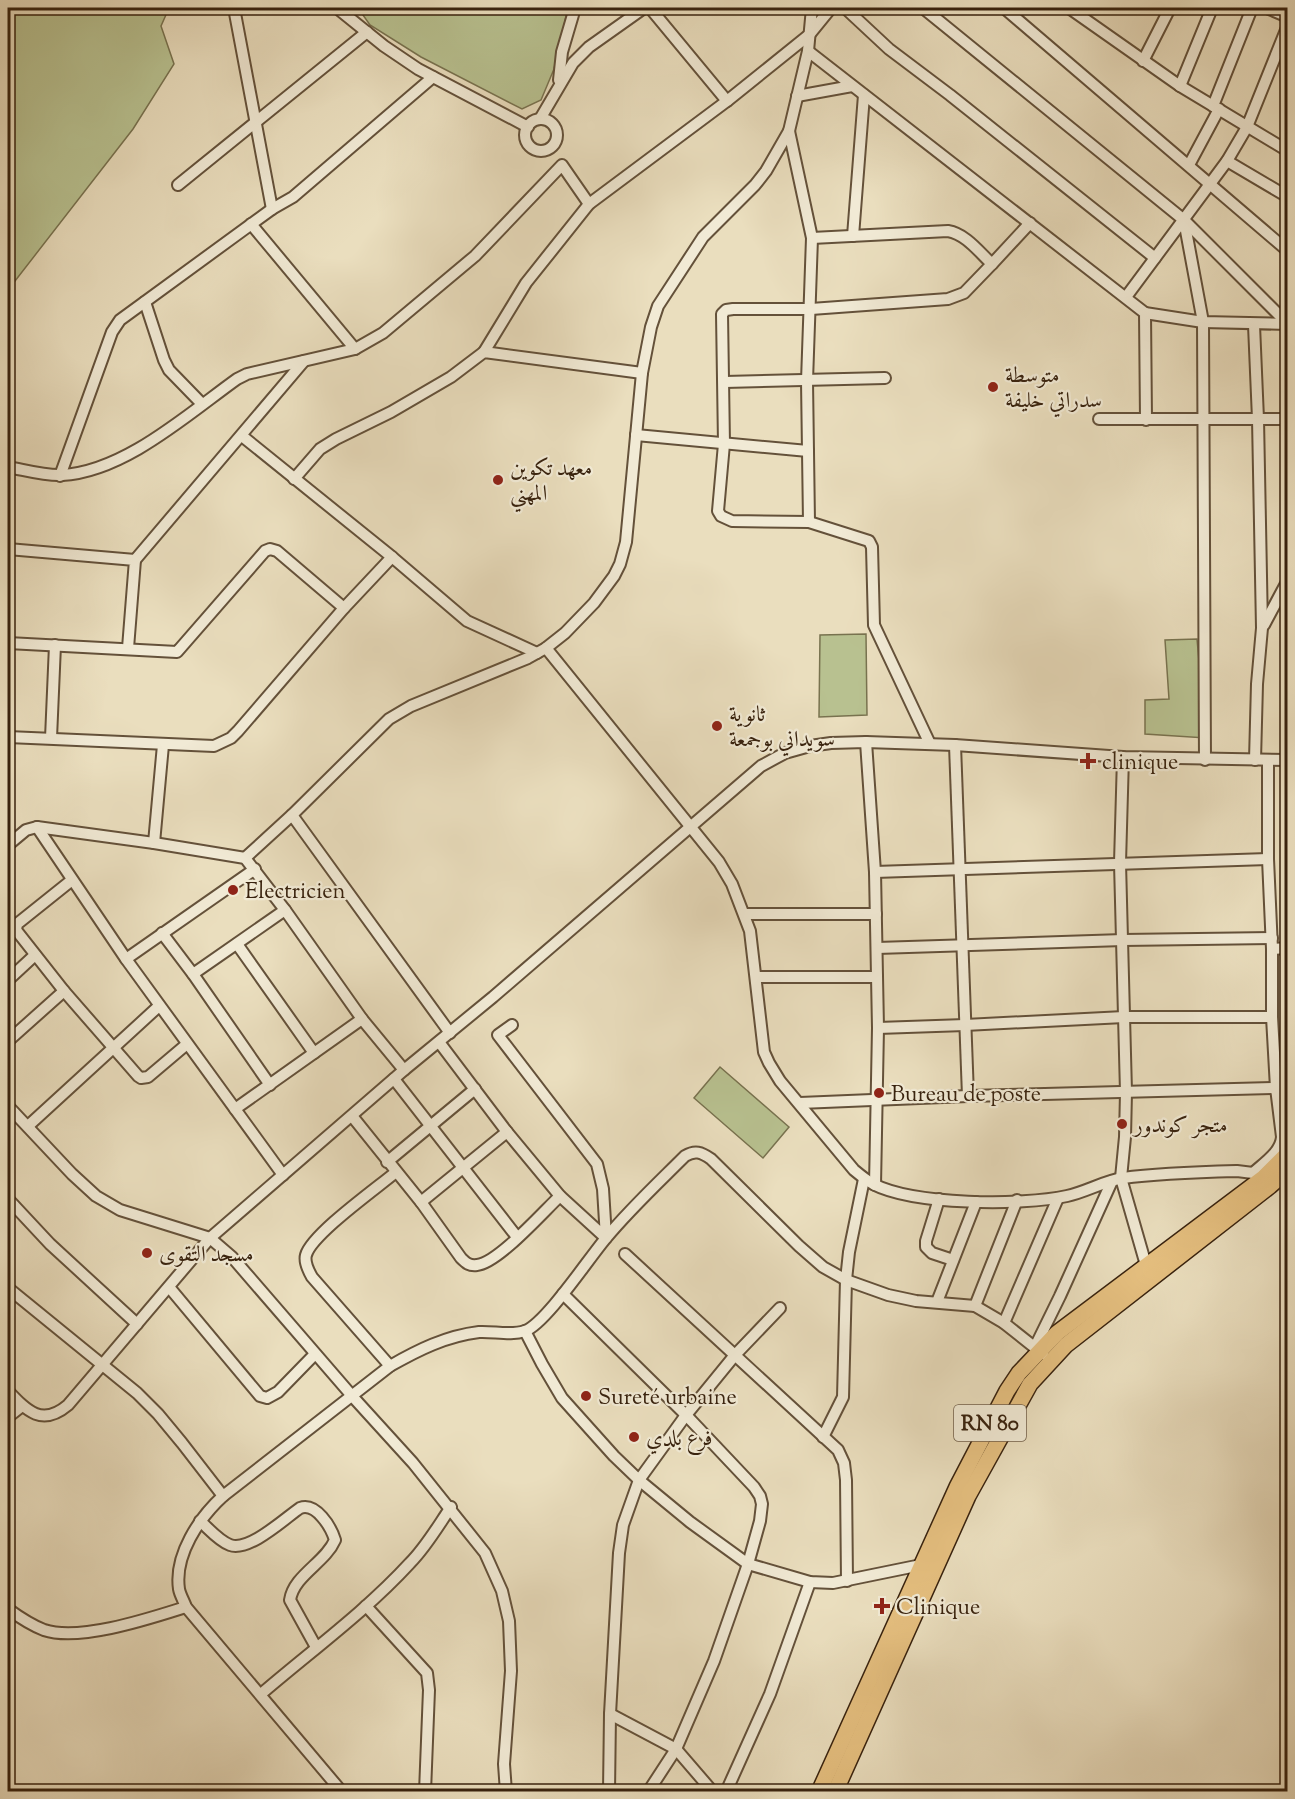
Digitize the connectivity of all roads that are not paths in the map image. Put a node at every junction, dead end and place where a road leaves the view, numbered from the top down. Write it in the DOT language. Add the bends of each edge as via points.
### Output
graph roads {
  1 [pos="234,8"];
  2 [pos="337,8"];
  3 [pos="575,8"];
  4 [pos="644,8"];
  5 [pos="650,8"];
  6 [pos="812,8"];
  7 [pos="831,8"];
  8 [pos="845,8"];
  9 [pos="923,8"];
  10 [pos="1004,8"];
  11 [pos="1069,8"];
  12 [pos="1170,8"];
  13 [pos="1212,8"];
  14 [pos="1252,8"];
  15 [pos="1267,8"];
  16 [pos="1287,16"];
  17 [pos="1287,25"];
  18 [pos="367,32"];
  19 [pos="809,35"];
  20 [pos="808,51"];
  21 [pos="1143,61"];
  22 [pos="433,77"];
  23 [pos="852,86"];
  24 [pos="1180,86"];
  25 [pos="558,87"];
  26 [pos="864,95"];
  27 [pos="797,96"];
  28 [pos="727,101"];
  29 [pos="1216,108"];
  30 [pos="540,119"];
  31 [pos="256,123"];
  32 [pos="528,127"];
  33 [pos="1247,127"];
  34 [pos="789,131"];
  35 [pos="551,147"];
  36 [pos="1287,151"];
  37 [pos="1227,161"];
  38 [pos="562,165"];
  39 [pos="1189,165"];
  40 [pos="1211,184"];
  41 [pos="178,185"];
  42 [pos="1287,197"];
  43 [pos="589,204"];
  44 [pos="272,209"];
  45 [pos="1184,220"];
  46 [pos="1030,223"];
  47 [pos="251,224"];
  48 [pos="854,236"];
  49 [pos="812,238"];
  50 [pos="1287,251"];
  51 [pos="1155,258"];
  52 [pos="992,264"];
  53 [pos="1126,297"];
  54 [pos="145,302"];
  55 [pos="811,309"];
  56 [pos="1145,313"];
  57 [pos="1203,322"];
  58 [pos="1287,324"];
  59 [pos="1254,325"];
  60 [pos="355,349"];
  61 [pos="484,352"];
  62 [pos="304,361"];
  63 [pos="642,373"];
  64 [pos="885,378"];
  65 [pos="807,381"];
  66 [pos="724,382"];
  67 [pos="202,404"];
  68 [pos="1099,419"];
  69 [pos="1203,419"];
  70 [pos="1258,419"];
  71 [pos="1287,419"];
  72 [pos="1146,420"];
  73 [pos="636,435"];
  74 [pos="242,436"];
  75 [pos="724,444"];
  76 [pos="808,452"];
  77 [pos="8,467"];
  78 [pos="60,476"];
  79 [pos="294,479"];
  80 [pos="809,522"];
  81 [pos="8,549"];
  82 [pos="392,557"];
  83 [pos="135,560"];
  84 [pos="1287,580"];
  85 [pos="344,608"];
  86 [pos="1262,628"];
  87 [pos="8,643"];
  88 [pos="54,645"];
  89 [pos="128,648"];
  90 [pos="542,651"];
  91 [pos="8,737"];
  92 [pos="51,738"];
  93 [pos="866,742"];
  94 [pos="930,744"];
  95 [pos="163,745"];
  96 [pos="955,745"];
  97 [pos="1123,758"];
  98 [pos="1205,760"];
  99 [pos="1255,760"];
  100 [pos="1268,760"];
  101 [pos="1287,760"];
  102 [pos="292,814"];
  103 [pos="37,827"];
  104 [pos="691,828"];
  105 [pos="154,843"];
  106 [pos="8,845"];
  107 [pos="245,858"];
  108 [pos="1268,860"];
  109 [pos="1120,863"];
  110 [pos="255,869"];
  111 [pos="959,869"];
  112 [pos="876,872"];
  113 [pos="72,880"];
  114 [pos="285,910"];
  115 [pos="745,914"];
  116 [pos="876,914"];
  117 [pos="162,933"];
  118 [pos="1123,939"];
  119 [pos="1272,943"];
  120 [pos="237,944"];
  121 [pos="961,945"];
  122 [pos="877,948"];
  123 [pos="1287,948"];
  124 [pos="35,955"];
  125 [pos="126,960"];
  126 [pos="194,974"];
  127 [pos="756,977"];
  128 [pos="877,977"];
  129 [pos="8,980"];
  130 [pos="64,991"];
  131 [pos="159,1006"];
  132 [pos="1124,1017"];
  133 [pos="1272,1017"];
  134 [pos="362,1019"];
  135 [pos="512,1025"];
  136 [pos="965,1025"];
  137 [pos="878,1028"];
  138 [pos="450,1033"];
  139 [pos="8,1041"];
  140 [pos="439,1042"];
  141 [pos="187,1044"];
  142 [pos="113,1047"];
  143 [pos="314,1053"];
  144 [pos="404,1070"];
  145 [pos="394,1079"];
  146 [pos="270,1085"];
  147 [pos="1276,1088"];
  148 [pos="475,1089"];
  149 [pos="1126,1092"];
  150 [pos="968,1096"];
  151 [pos="877,1100"];
  152 [pos="800,1103"];
  153 [pos="8,1106"];
  154 [pos="235,1109"];
  155 [pos="352,1116"];
  156 [pos="28,1126"];
  157 [pos="431,1126"];
  158 [pos="507,1132"];
  159 [pos="1287,1153"];
  160 [pos="387,1162"];
  161 [pos="463,1167"];
  162 [pos="1287,1170"];
  163 [pos="396,1172"];
  164 [pos="283,1175"];
  165 [pos="1258,1176"];
  166 [pos="864,1179"];
  167 [pos="1116,1180"];
  168 [pos="875,1185"];
  169 [pos="560,1196"];
  170 [pos="1058,1198"];
  171 [pos="8,1199"];
  172 [pos="939,1199"];
  173 [pos="1017,1200"];
  174 [pos="421,1202"];
  175 [pos="976,1202"];
  176 [pos="517,1237"];
  177 [pos="210,1238"];
  178 [pos="606,1238"];
  179 [pos="625,1254"];
  180 [pos="952,1260"];
  181 [pos="1146,1265"];
  182 [pos="846,1281"];
  183 [pos="169,1287"];
  184 [pos="8,1288"];
  185 [pos="563,1294"];
  186 [pos="937,1302"];
  187 [pos="975,1306"];
  188 [pos="780,1308"];
  189 [pos="1004,1323"];
  190 [pos="137,1324"];
  191 [pos="525,1331"];
  192 [pos="1042,1352"];
  193 [pos="315,1354"];
  194 [pos="735,1355"];
  195 [pos="102,1365"];
  196 [pos="390,1366"];
  197 [pos="8,1390"];
  198 [pos="352,1397"];
  199 [pos="22,1406"];
  200 [pos="686,1415"];
  201 [pos="8,1417"];
  202 [pos="823,1437"];
  203 [pos="639,1480"];
  204 [pos="223,1496"];
  205 [pos="451,1507"];
  206 [pos="200,1521"];
  207 [pos="748,1564"];
  208 [pos="921,1565"];
  209 [pos="847,1581"];
  210 [pos="810,1582"];
  211 [pos="366,1606"];
  212 [pos="186,1607"];
  213 [pos="8,1610"];
  214 [pos="316,1647"];
  215 [pos="261,1694"];
  216 [pos="610,1714"];
  217 [pos="676,1749"];
  218 [pos="342,1791"];
  219 [pos="424,1791"];
  220 [pos="506,1791"];
  221 [pos="609,1791"];
  222 [pos="648,1791"];
  223 [pos="713,1791"];
  224 [pos="726,1791"];
  225 [pos="819,1791"];
  226 [pos="835,1791"];
  1 -- 31 [label="street"];
  2 -- 18 [label="street"];
  3 -- 25 [label="street" via="562,52"];
  4 -- 25 [label="street" via="590,47 573,63"];
  5 -- 28 [label="street"];
  6 -- 19 [label="street"];
  7 -- 19 [label="street"];
  8 -- 51 [label="street" via="889,49"];
  9 -- 45 [label="street"];
  10 -- 39 [label="street"];
  11 -- 21 [label="street"];
  12 -- 21 [label="street"];
  13 -- 24 [label="street"];
  14 -- 29 [label="street"];
  15 -- 16 [label="street"];
  17 -- 33 [label="street"];
  18 -- 22 [label="street"];
  18 -- 31 [label="street"];
  19 -- 20 [label="street"];
  19 -- 28 [label="street"];
  20 -- 23 [label="street"];
  20 -- 27 [label="street"];
  21 -- 24 [label="street"];
  22 -- 32 [label="street"];
  22 -- 44 [label="street" via="293,197"];
  23 -- 26 [label="street"];
  23 -- 27 [label="street"];
  24 -- 29 [label="street"];
  25 -- 30 [label="street"];
  26 -- 46 [label="street"];
  26 -- 48 [label="street"];
  27 -- 34 [label="street"];
  28 -- 43 [label="street"];
  29 -- 33 [label="street"];
  29 -- 39 [label="street"];
  30 -- 32 [label="street"];
  30 -- 35 [label="street" via="550,121 556,129 557,139"];
  31 -- 41 [label="street"];
  31 -- 44 [label="street"];
  32 -- 35 [label="street" via="526,139 533,149"];
  33 -- 36 [label="street"];
  33 -- 37 [label="street"];
  34 -- 49 [label="street"];
  34 -- 63 [label="street" via="755,184 703,237 664,297 651,327"];
  35 -- 38 [label="street"];
  37 -- 40 [label="street"];
  37 -- 42 [label="street"];
  38 -- 43 [label="street"];
  38 -- 60 [label="street" via="475,256 383,333"];
  39 -- 40 [label="street"];
  40 -- 45 [label="street"];
  40 -- 50 [label="street"];
  43 -- 61 [label="street" via="526,283"];
  44 -- 47 [label="street"];
  45 -- 51 [label="street"];
  45 -- 57 [label="street"];
  45 -- 58 [label="street"];
  46 -- 52 [label="street"];
  46 -- 53 [label="street"];
  47 -- 54 [label="street"];
  47 -- 60 [label="street"];
  48 -- 49 [label="street"];
  48 -- 52 [label="street" via="948,231 957,233"];
  49 -- 55 [label="street"];
  51 -- 53 [label="street"];
  52 -- 55 [label="street" via="964,293 948,299"];
  53 -- 56 [label="street"];
  54 -- 67 [label="street" via="169,370"];
  54 -- 78 [label="street" via="112,332"];
  55 -- 65 [label="street"];
  55 -- 66 [label="street" via="726,310 722,314"];
  56 -- 57 [label="street"];
  56 -- 72 [label="street"];
  57 -- 59 [label="street"];
  57 -- 69 [label="street"];
  58 -- 59 [label="street"];
  59 -- 70 [label="street"];
  60 -- 62 [label="street"];
  61 -- 63 [label="street"];
  61 -- 79 [label="street" via="451,377 320,449"];
  62 -- 67 [label="street" via="247,374"];
  62 -- 74 [label="street"];
  63 -- 73 [label="street"];
  64 -- 65 [label="street"];
  65 -- 66 [label="street"];
  65 -- 76 [label="street"];
  66 -- 75 [label="street"];
  67 -- 78 [label="street" via="124,457 91,471"];
  68 -- 72 [label="street"];
  69 -- 70 [label="street"];
  69 -- 72 [label="street"];
  69 -- 98 [label="street"];
  70 -- 71 [label="street"];
  70 -- 86 [label="street"];
  73 -- 75 [label="street"];
  73 -- 90 [label="street" via="626,542 620,564 587,611"];
  74 -- 79 [label="street"];
  74 -- 83 [label="street"];
  75 -- 76 [label="street"];
  75 -- 80 [label="street" via="718,511 721,516 732,520"];
  76 -- 80 [label="street"];
  77 -- 78 [label="street"];
  79 -- 82 [label="street"];
  80 -- 94 [label="street" via="870,541 874,625"];
  81 -- 83 [label="street"];
  82 -- 85 [label="street"];
  82 -- 90 [label="street" via="467,621"];
  83 -- 89 [label="street"];
  84 -- 86 [label="street"];
  85 -- 89 [label="street" via="270,549 177,652"];
  85 -- 95 [label="street" via="231,738 214,747"];
  86 -- 99 [label="street"];
  87 -- 88 [label="street"];
  88 -- 89 [label="street"];
  88 -- 92 [label="street"];
  90 -- 102 [label="street" via="398,712"];
  90 -- 104 [label="street"];
  91 -- 92 [label="street"];
  92 -- 95 [label="street"];
  93 -- 94 [label="street"];
  93 -- 104 [label="street" via="831,743 785,753 761,766"];
  93 -- 112 [label="street"];
  94 -- 96 [label="street"];
  95 -- 105 [label="street"];
  96 -- 97 [label="street"];
  96 -- 111 [label="street"];
  97 -- 98 [label="street"];
  97 -- 109 [label="street"];
  98 -- 99 [label="street"];
  99 -- 100 [label="street"];
  100 -- 101 [label="street"];
  100 -- 108 [label="street"];
  102 -- 107 [label="street"];
  102 -- 138 [label="street"];
  103 -- 105 [label="street"];
  103 -- 106 [label="street" via="26,830"];
  103 -- 113 [label="street"];
  104 -- 115 [label="street" via="719,862"];
  104 -- 138 [label="street"];
  105 -- 107 [label="street"];
  107 -- 110 [label="street"];
  108 -- 109 [label="street"];
  108 -- 119 [label="street"];
  109 -- 111 [label="street"];
  109 -- 118 [label="street"];
  110 -- 114 [label="street"];
  110 -- 117 [label="street"];
  111 -- 112 [label="street"];
  111 -- 121 [label="street"];
  112 -- 116 [label="street"];
  113 -- 124 [label="street" via="16,925"];
  113 -- 125 [label="street"];
  114 -- 120 [label="street"];
  114 -- 134 [label="street"];
  115 -- 116 [label="street"];
  115 -- 127 [label="street"];
  116 -- 122 [label="street"];
  117 -- 125 [label="street"];
  117 -- 126 [label="street"];
  118 -- 119 [label="street"];
  118 -- 121 [label="street"];
  118 -- 132 [label="street"];
  119 -- 123 [label="street"];
  119 -- 133 [label="street"];
  120 -- 126 [label="street"];
  120 -- 143 [label="street"];
  121 -- 122 [label="street"];
  121 -- 136 [label="street"];
  122 -- 128 [label="street"];
  124 -- 129 [label="street"];
  124 -- 130 [label="street"];
  125 -- 131 [label="street"];
  126 -- 146 [label="street"];
  127 -- 128 [label="street"];
  127 -- 152 [label="street" via="764,1052 780,1081"];
  128 -- 137 [label="street"];
  130 -- 139 [label="street"];
  130 -- 142 [label="street"];
  131 -- 141 [label="street"];
  131 -- 142 [label="street"];
  132 -- 133 [label="street"];
  132 -- 136 [label="street"];
  132 -- 149 [label="street"];
  133 -- 147 [label="street"];
  134 -- 143 [label="street"];
  134 -- 144 [label="street"];
  135 -- 178 [label="street" via="498,1035 597,1164"];
  136 -- 137 [label="street"];
  136 -- 150 [label="street"];
  137 -- 151 [label="street"];
  138 -- 140 [label="street"];
  140 -- 144 [label="street"];
  140 -- 148 [label="street"];
  141 -- 142 [label="street" via="145,1078 138,1076"];
  141 -- 154 [label="street"];
  142 -- 156 [label="street"];
  143 -- 146 [label="street"];
  144 -- 145 [label="street"];
  145 -- 155 [label="street"];
  145 -- 157 [label="street"];
  146 -- 154 [label="street"];
  147 -- 149 [label="street"];
  147 -- 165 [label="street" via="1282,1141"];
  148 -- 157 [label="street"];
  148 -- 158 [label="street"];
  149 -- 150 [label="street"];
  149 -- 167 [label="street" via="1125,1137"];
  150 -- 151 [label="street"];
  151 -- 152 [label="street"];
  151 -- 168 [label="street"];
  152 -- 166 [label="street"];
  153 -- 156 [label="street"];
  154 -- 164 [label="street"];
  155 -- 160 [label="street"];
  155 -- 164 [label="street"];
  156 -- 177 [label="street" via="96,1196 120,1210"];
  157 -- 160 [label="street"];
  157 -- 161 [label="street"];
  158 -- 161 [label="street"];
  158 -- 169 [label="street"];
  159 -- 165 [label="main road, RN 80"];
  160 -- 163 [label="street"];
  161 -- 174 [label="street"];
  161 -- 176 [label="street"];
  162 -- 192 [label="main road, RN 80" via="1066,1345"];
  163 -- 174 [label="street"];
  163 -- 196 [label="street" via="323,1232 306,1256 312,1277"];
  164 -- 177 [label="street"];
  165 -- 167 [label="street" via="1237,1171"];
  165 -- 181 [label="main road, RN 80"];
  166 -- 168 [label="street"];
  166 -- 182 [label="street"];
  167 -- 170 [label="street"];
  167 -- 181 [label="street"];
  167 -- 192 [label="street"];
  168 -- 172 [label="street"];
  169 -- 176 [label="street"];
  169 -- 178 [label="street"];
  170 -- 173 [label="street"];
  170 -- 189 [label="street"];
  171 -- 190 [label="street" via="50,1244"];
  172 -- 175 [label="street"];
  172 -- 180 [label="street" via="926,1247"];
  173 -- 175 [label="street"];
  173 -- 187 [label="street"];
  174 -- 176 [label="street" via="468,1264 484,1263"];
  175 -- 180 [label="street"];
  177 -- 183 [label="street"];
  177 -- 193 [label="street"];
  178 -- 182 [label="street" via="693,1151 711,1159 799,1246"];
  178 -- 185 [label="street"];
  179 -- 194 [label="street"];
  180 -- 186 [label="street"];
  181 -- 192 [label="main road, RN 80" via="1057,1333"];
  182 -- 186 [label="street" via="888,1295"];
  182 -- 202 [label="street" via="843,1397"];
  183 -- 190 [label="street"];
  183 -- 193 [label="street" via="260,1396 267,1398 278,1392"];
  184 -- 195 [label="street"];
  185 -- 191 [label="street"];
  185 -- 200 [label="street"];
  186 -- 187 [label="street"];
  187 -- 189 [label="street"];
  188 -- 194 [label="street"];
  189 -- 192 [label="street"];
  190 -- 195 [label="street"];
  191 -- 196 [label="street" via="461,1335"];
  191 -- 203 [label="street" via="562,1398"];
  192 -- 208 [label="main road, RN 80" via="1019,1373 1007,1391"];
  192 -- 226 [label="main road, RN 80" via="1030,1384 968,1496"];
  193 -- 198 [label="street"];
  194 -- 200 [label="street"];
  194 -- 202 [label="street"];
  195 -- 199 [label="street" via="58,1413 37,1415"];
  195 -- 204 [label="street" via="158,1414"];
  196 -- 198 [label="street"];
  197 -- 199 [label="street"];
  198 -- 204 [label="street"];
  198 -- 205 [label="street"];
  199 -- 201 [label="street"];
  200 -- 203 [label="street"];
  200 -- 207 [label="street" via="760,1496 760,1521"];
  202 -- 209 [label="street" via="838,1450 844,1463"];
  203 -- 207 [label="street"];
  203 -- 216 [label="street" via="623,1525 619,1553"];
  204 -- 206 [label="street"];
  205 -- 211 [label="street" via="411,1563"];
  205 -- 220 [label="street" via="485,1553 502,1592 509,1621"];
  206 -- 212 [label="street" via="180,1570 179,1589"];
  206 -- 214 [label="street" via="224,1542 242,1546 300,1508 311,1507 318,1513 335,1540 326,1555 293,1587 290,1600"];
  207 -- 210 [label="street"];
  207 -- 217 [label="street" via="714,1661"];
  208 -- 209 [label="street"];
  208 -- 225 [label="main road, RN 80"];
  209 -- 210 [label="street"];
  210 -- 224 [label="street" via="770,1694"];
  211 -- 214 [label="street"];
  211 -- 219 [label="street" via="427,1673"];
  212 -- 213 [label="street" via="103,1630 66,1633 46,1631"];
  212 -- 215 [label="street"];
  214 -- 215 [label="street"];
  215 -- 218 [label="street"];
  216 -- 217 [label="street"];
  216 -- 221 [label="street"];
  217 -- 222 [label="street"];
  217 -- 223 [label="street"];
}
